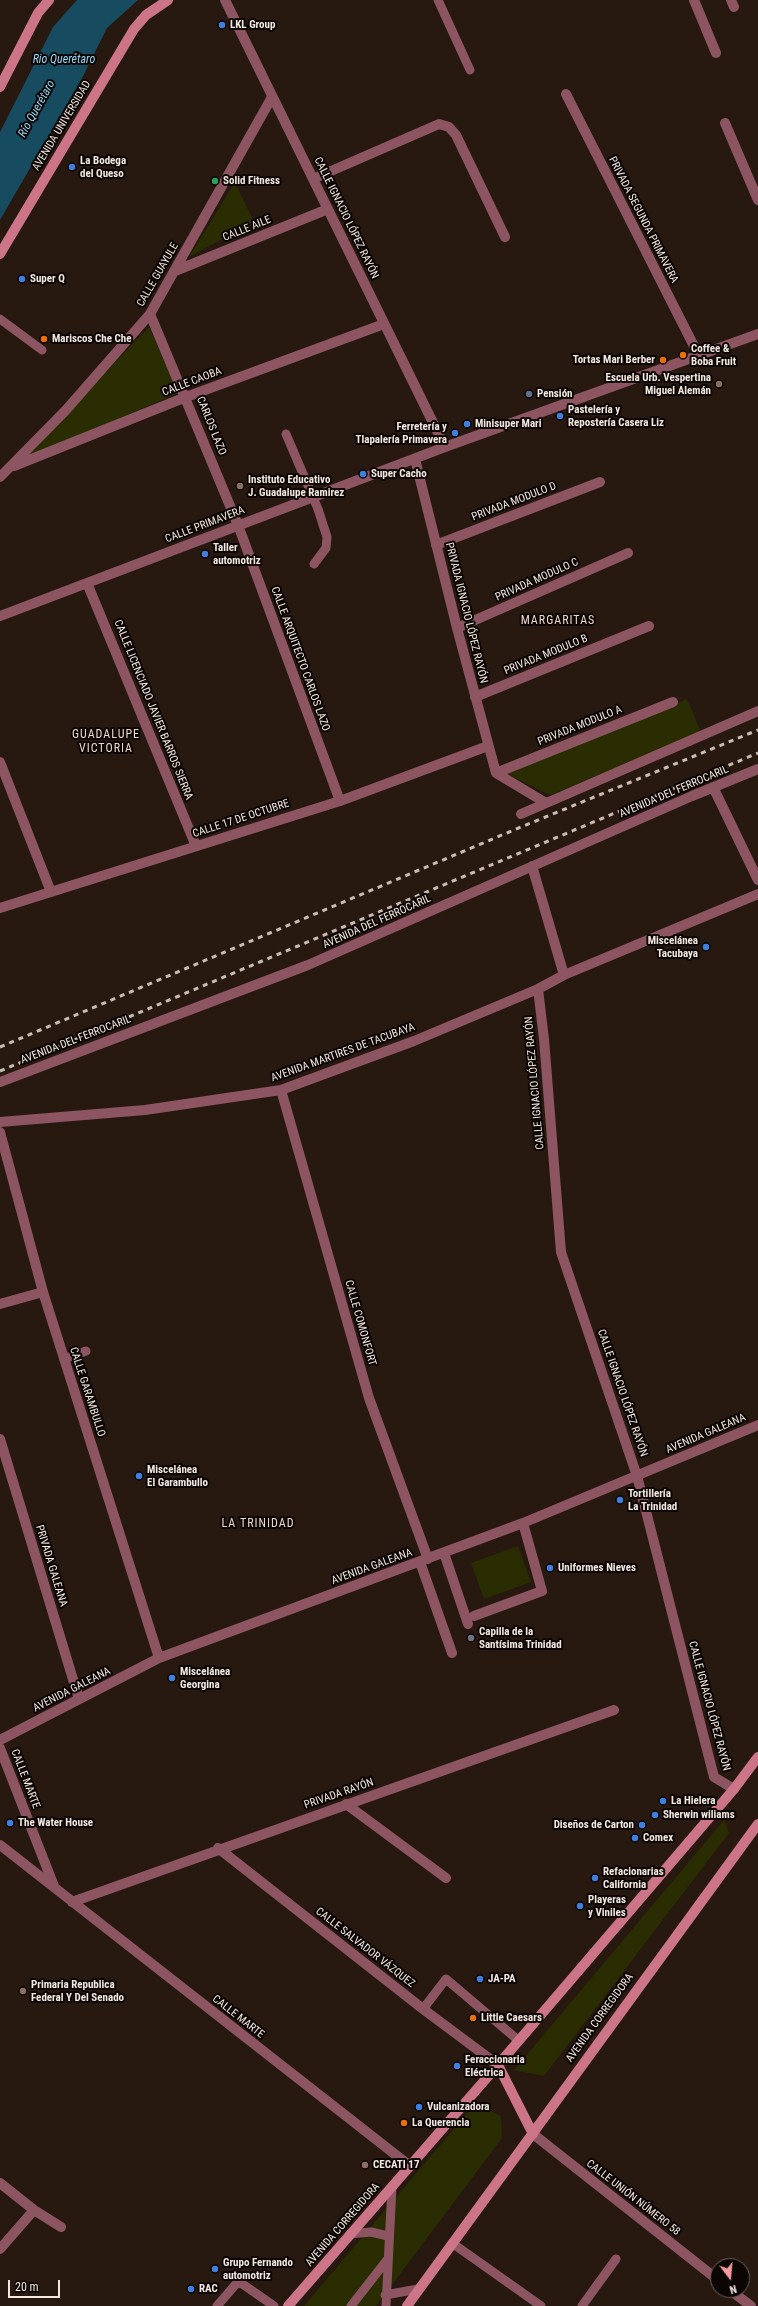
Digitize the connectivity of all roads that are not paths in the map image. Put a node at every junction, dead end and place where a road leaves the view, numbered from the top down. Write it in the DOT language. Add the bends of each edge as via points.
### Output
graph roads {
  1 [pos="49,0"];
  2 [pos="168,0"];
  3 [pos="226,0"];
  4 [pos="438,0"];
  5 [pos="694,0"];
  6 [pos="716,53"];
  7 [pos="470,70"];
  8 [pos="0,87"];
  9 [pos="566,94"];
  10 [pos="272,97"];
  11 [pos="726,123"];
  12 [pos="315,178"];
  13 [pos="758,200"];
  14 [pos="328,209"];
  15 [pos="505,237"];
  16 [pos="0,254"];
  17 [pos="175,271"];
  18 [pos="150,314"];
  19 [pos="0,319"];
  20 [pos="384,324"];
  21 [pos="758,334"];
  22 [pos="42,350"];
  23 [pos="699,356"];
  24 [pos="186,396"];
  25 [pos="286,434"];
  26 [pos="445,447"];
  27 [pos="415,459"];
  28 [pos="10,468"];
  29 [pos="0,477"];
  30 [pos="600,482"];
  31 [pos="312,497"];
  32 [pos="238,525"];
  33 [pos="436,545"];
  34 [pos="628,553"];
  35 [pos="314,564"];
  36 [pos="88,583"];
  37 [pos="0,616"];
  38 [pos="649,626"];
  39 [pos="457,628"];
  40 [pos="475,697"];
  41 [pos="673,702"];
  42 [pos="758,711"];
  43 [pos="488,746"];
  44 [pos="0,762"];
  45 [pos="758,769"];
  46 [pos="496,772"];
  47 [pos="713,787"];
  48 [pos="340,801"];
  49 [pos="546,803"];
  50 [pos="521,814"];
  51 [pos="196,846"];
  52 [pos="532,866"];
  53 [pos="758,880"];
  54 [pos="51,892"];
  55 [pos="758,894"];
  56 [pos="0,908"];
  57 [pos="564,975"];
  58 [pos="538,989"];
  59 [pos="0,1082"];
  60 [pos="281,1090"];
  61 [pos="0,1122"];
  62 [pos="0,1132"];
  63 [pos="43,1292"];
  64 [pos="0,1304"];
  65 [pos="86,1351"];
  66 [pos="64,1360"];
  67 [pos="758,1425"];
  68 [pos="0,1439"];
  69 [pos="637,1476"];
  70 [pos="523,1523"];
  71 [pos="444,1553"];
  72 [pos="424,1560"];
  73 [pos="452,1653"];
  74 [pos="159,1658"];
  75 [pos="79,1699"];
  76 [pos="614,1710"];
  77 [pos="0,1740"];
  78 [pos="0,1748"];
  79 [pos="758,1757"];
  80 [pos="734,1789"];
  81 [pos="346,1804"];
  82 [pos="758,1824"];
  83 [pos="0,1846"];
  84 [pos="218,1848"];
  85 [pos="446,1878"];
  86 [pos="54,1886"];
  87 [pos="72,1902"];
  88 [pos="423,2009"];
  89 [pos="518,2040"];
  90 [pos="498,2065"];
  91 [pos="533,2134"];
  92 [pos="410,2166"];
  93 [pos="0,2183"];
  94 [pos="392,2187"];
  95 [pos="34,2210"];
  96 [pos="61,2227"];
  97 [pos="350,2234"];
  98 [pos="388,2236"];
  99 [pos="452,2243"];
  100 [pos="0,2249"];
  101 [pos="616,2259"];
  102 [pos="387,2260"];
  103 [pos="710,2274"];
  104 [pos="418,2289"];
  105 [pos="385,2295"];
  106 [pos="740,2298"];
  107 [pos="217,2306"];
  108 [pos="274,2306"];
  109 [pos="288,2306"];
  110 [pos="351,2306"];
  111 [pos="386,2306"];
  112 [pos="407,2306"];
  113 [pos="541,2306"];
  114 [pos="582,2306"];
  115 [pos="751,2306"];
  1 -- 8 [label="main road" via="38,13"];
  2 -- 16 [label="main road, AVENIDA UNIVERSIDAD" via="146,15 134,29"];
  3 -- 10 [label="street, CALLE IGNACIO LÓPEZ RAYÓN"];
  4 -- 7 [label="lane"];
  5 -- 6 [label="street"];
  9 -- 23 [label="street, PRIVADA SEGUNDA PRIMAVERA"];
  10 -- 12 [label="street, CALLE IGNACIO LÓPEZ RAYÓN"];
  10 -- 17 [label="street, CALLE GUAYULE"];
  11 -- 13 [label="street"];
  12 -- 14 [label="street, CALLE IGNACIO LÓPEZ RAYÓN"];
  12 -- 15 [label="street" via="439,124 449,126 456,135"];
  14 -- 17 [label="street, CALLE AILE"];
  14 -- 20 [label="street, CALLE IGNACIO LÓPEZ RAYÓN"];
  17 -- 18 [label="street, CALLE GUAYULE"];
  18 -- 24 [label="street, CARLOS LAZO"];
  18 -- 28 [label="street, CALLE GUAYULE" via="66,410"];
  19 -- 22 [label="lane"];
  20 -- 24 [label="street, CALLE CAOBA"];
  20 -- 26 [label="street, CALLE IGNACIO LÓPEZ RAYÓN"];
  21 -- 23 [label="street, CALLE PRIMAVERA"];
  23 -- 26 [label="street, CALLE PRIMAVERA"];
  24 -- 28 [label="street, CALLE CAOBA"];
  24 -- 32 [label="street, CARLOS LAZO"];
  25 -- 31 [label="lane"];
  26 -- 27 [label="street, CALLE PRIMAVERA"];
  27 -- 31 [label="street, CALLE PRIMAVERA"];
  27 -- 33 [label="street, PRIVADA IGNACIO LÓPEZ RAYÓN"];
  28 -- 29 [label="street, CALLE GUAYULE"];
  30 -- 33 [label="street, PRIVADA MODULO D"];
  31 -- 32 [label="street, CALLE PRIMAVERA"];
  31 -- 35 [label="lane" via="326,537 326,548"];
  32 -- 36 [label="street, CALLE PRIMAVERA"];
  32 -- 48 [label="street, CALLE ARQUITECTO CARLOS LAZO"];
  33 -- 39 [label="street, PRIVADA IGNACIO LÓPEZ RAYÓN"];
  34 -- 39 [label="street, PRIVADA MODULO C"];
  36 -- 37 [label="street, CALLE PRIMAVERA"];
  36 -- 51 [label="street, CALLE LICENCIADO JAVIER BARROS SIERRA"];
  38 -- 40 [label="street, PRIVADA MODULO B"];
  39 -- 40 [label="street, PRIVADA IGNACIO LÓPEZ RAYÓN"];
  40 -- 43 [label="street, PRIVADA IGNACIO LÓPEZ RAYÓN"];
  41 -- 46 [label="street, PRIVADA MODULO A"];
  42 -- 49 [label="street"];
  43 -- 46 [label="street, PRIVADA IGNACIO LÓPEZ RAYÓN"];
  43 -- 48 [label="street, CALLE 17 DE OCTUBRE"];
  44 -- 54 [label="street"];
  45 -- 47 [label="street, AVENIDA DEL FERROCARIL"];
  46 -- 49 [label="street"];
  47 -- 52 [label="street, AVENIDA DEL FERROCARIL"];
  47 -- 53 [label="street"];
  48 -- 51 [label="street, CALLE 17 DE OCTUBRE"];
  49 -- 50 [label="street"];
  51 -- 54 [label="street, CALLE 17 DE OCTUBRE"];
  52 -- 57 [label="street"];
  52 -- 59 [label="street, AVENIDA DEL FERROCARIL" via="308,965"];
  54 -- 56 [label="street, CALLE 17 DE OCTUBRE"];
  55 -- 57 [label="street, AVENIDA MARTIRES DE TACUBAYA"];
  57 -- 58 [label="street, AVENIDA MARTIRES DE TACUBAYA"];
  58 -- 60 [label="street, AVENIDA MARTIRES DE TACUBAYA" via="414,1041"];
  58 -- 69 [label="street, CALLE IGNACIO LÓPEZ RAYÓN" via="561,1252"];
  60 -- 61 [label="street, AVENIDA MARTIRES DE TACUBAYA" via="144,1110"];
  60 -- 72 [label="street, CALLE COMONFORT" via="369,1398"];
  62 -- 63 [label="street, CALLE GARAMBULLO"];
  63 -- 64 [label="street"];
  63 -- 66 [label="street, CALLE GARAMBULLO"];
  65 -- 66 [label="lane"];
  66 -- 74 [label="street, CALLE GARAMBULLO"];
  67 -- 69 [label="street, AVENIDA GALEANA"];
  68 -- 75 [label="street, PRIVADA GALEANA"];
  69 -- 70 [label="street, AVENIDA GALEANA"];
  69 -- 80 [label="street, CALLE IGNACIO LÓPEZ RAYÓN" via="714,1777"];
  70 -- 71 [label="street, AVENIDA GALEANA"];
  70 -- 71 [label="street" via="542,1591 471,1620"];
  71 -- 72 [label="street, AVENIDA GALEANA"];
  72 -- 73 [label="street, CALLE COMONFORT"];
  72 -- 74 [label="street, AVENIDA GALEANA"];
  74 -- 75 [label="street, AVENIDA GALEANA"];
  75 -- 77 [label="street, AVENIDA GALEANA"];
  76 -- 81 [label="street, PRIVADA RAYÓN"];
  78 -- 86 [label="street, CALLE MARTE"];
  79 -- 80 [label="main road, AVENIDA CORREGIDORA"];
  80 -- 89 [label="main road, AVENIDA CORREGIDORA"];
  81 -- 84 [label="street, PRIVADA RAYÓN"];
  81 -- 85 [label="street"];
  82 -- 91 [label="main road, AVENIDA CORREGIDORA"];
  83 -- 86 [label="street, CALLE MARTE"];
  84 -- 87 [label="street, PRIVADA RAYÓN"];
  84 -- 88 [label="street, CALLE SALVADOR VÁZQUEZ"];
  86 -- 87 [label="street, CALLE MARTE"];
  87 -- 92 [label="street, CALLE MARTE"];
  88 -- 89 [label="lane" via="446,1979"];
  88 -- 90 [label="street, CALLE SALVADOR VÁZQUEZ"];
  89 -- 90 [label="main road, AVENIDA CORREGIDORA"];
  90 -- 91 [label="main road"];
  90 -- 92 [label="main road, AVENIDA CORREGIDORA"];
  91 -- 99 [label="main road, AVENIDA CORREGIDORA"];
  91 -- 103 [label="street, CALLE UNIÓN NÚMERO 58"];
  92 -- 94 [label="main road, AVENIDA CORREGIDORA"];
  93 -- 95 [label="street"];
  94 -- 97 [label="main road, AVENIDA CORREGIDORA"];
  94 -- 98 [label="lane"];
  95 -- 96 [label="street"];
  95 -- 100 [label="street"];
  97 -- 98 [label="lane" via="371,2232"];
  97 -- 109 [label="main road, AVENIDA CORREGIDORA"];
  98 -- 102 [label="lane"];
  99 -- 104 [label="main road, AVENIDA CORREGIDORA"];
  99 -- 113 [label="lane"];
  101 -- 114 [label="lane"];
  102 -- 105 [label="lane"];
  102 -- 110 [label="lane"];
  104 -- 105 [label="lane"];
  104 -- 112 [label="main road, AVENIDA CORREGIDORA"];
  105 -- 111 [label="lane"];
  106 -- 115 [label="street"];
  107 -- 108 [label="lane" via="236,2284 241,2283"];
}
